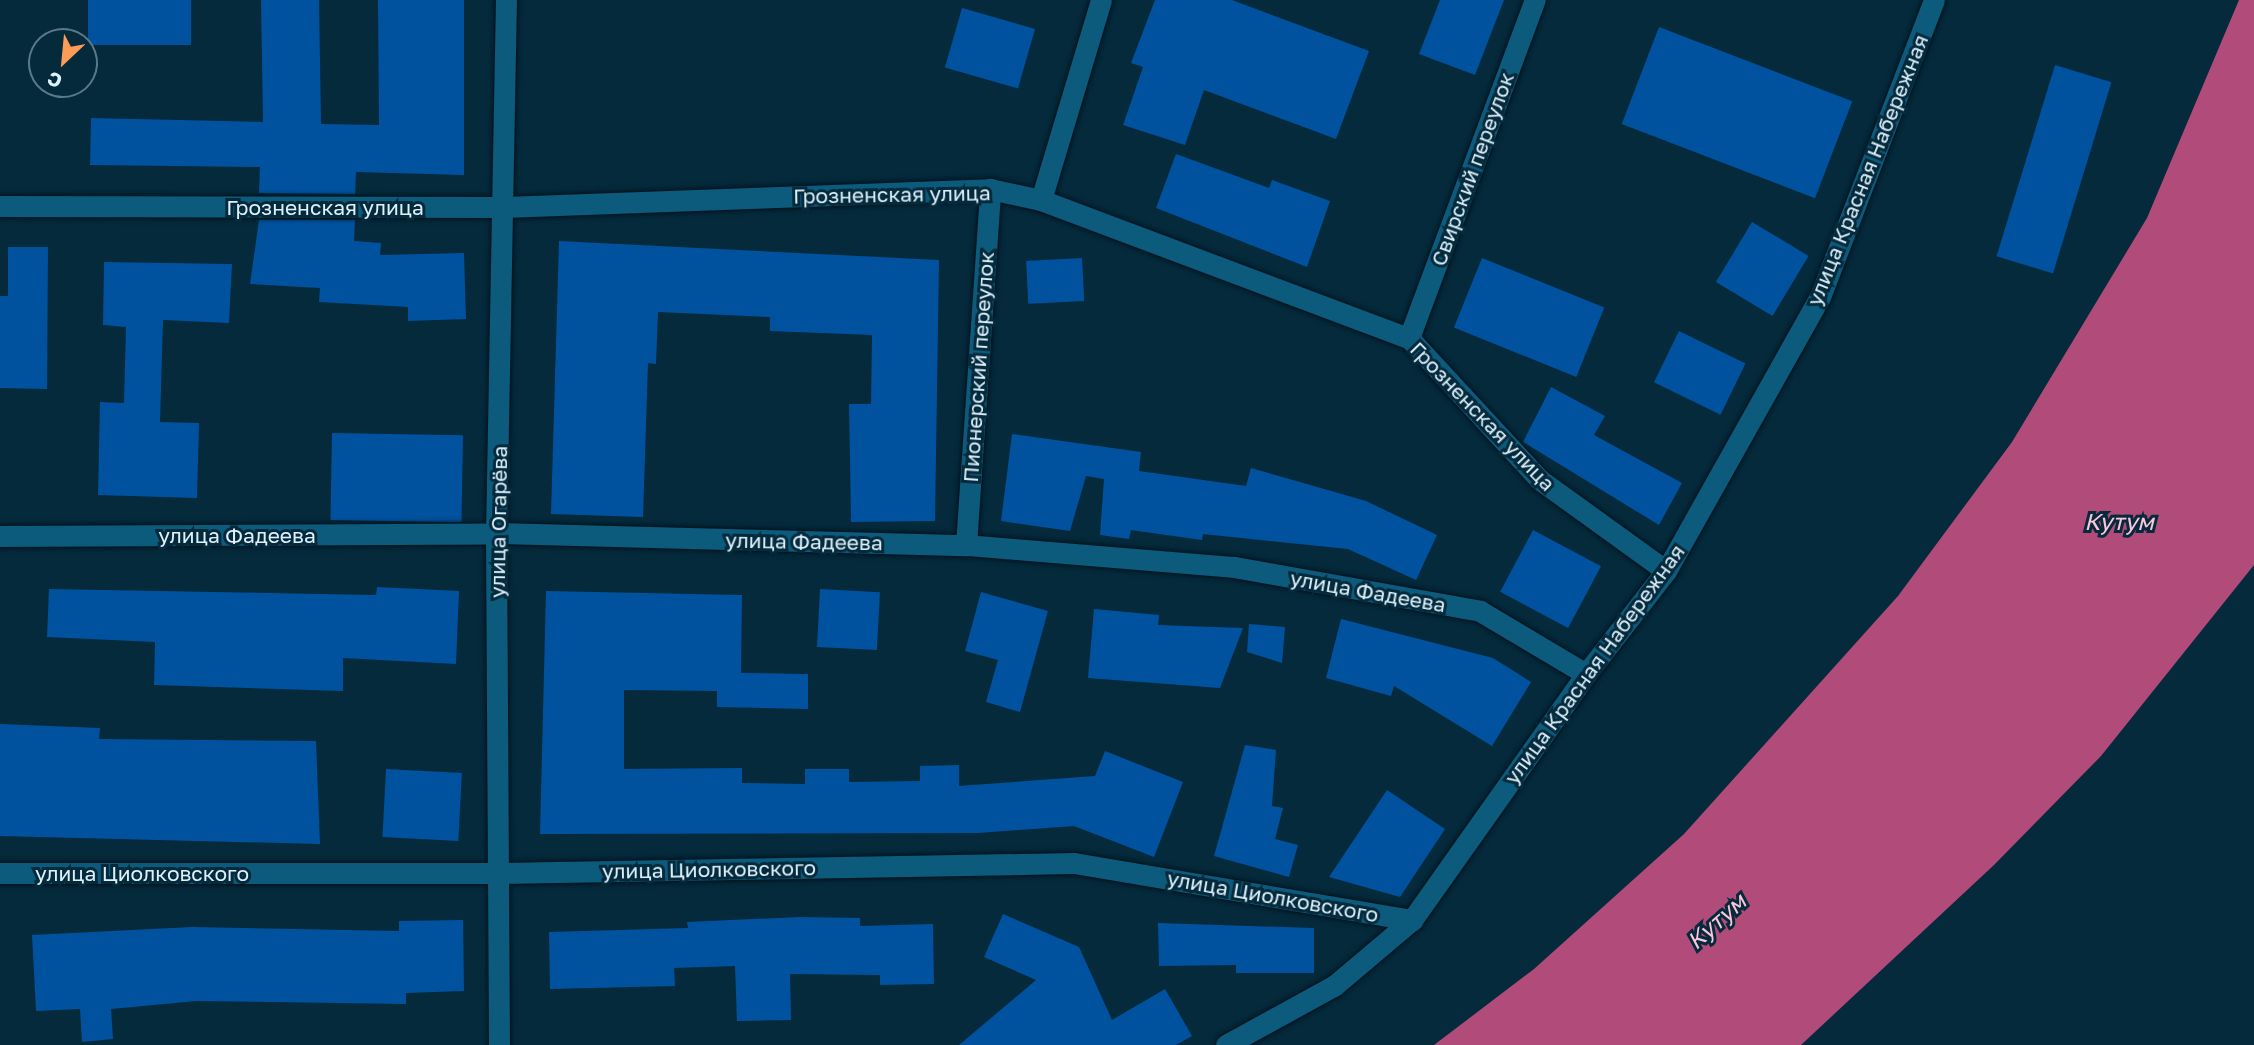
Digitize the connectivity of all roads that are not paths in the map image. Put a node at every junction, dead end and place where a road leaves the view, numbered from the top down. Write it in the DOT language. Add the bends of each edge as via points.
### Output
graph roads {
  1 [pos="506,0"];
  2 [pos="1101,0"];
  3 [pos="1535,0"];
  4 [pos="1934,0"];
  5 [pos="990,189"];
  6 [pos="1041,200"];
  7 [pos="0,206"];
  8 [pos="504,207"];
  9 [pos="1409,338"];
  10 [pos="496,533"];
  11 [pos="0,536"];
  12 [pos="966,545"];
  13 [pos="1666,571"];
  14 [pos="1586,674"];
  15 [pos="0,873"];
  16 [pos="498,873"];
  17 [pos="1412,920"];
  18 [pos="499,1045"];
  19 [pos="1226,1045"];
  1 -- 8 [label="street, улица Огарёва"];
  2 -- 6 [label="street"];
  3 -- 9 [label="street, Свирский переулок"];
  4 -- 13 [label="street, улица Красная Набережная" via="1820,297"];
  5 -- 6 [label="street, Грозненская улица"];
  5 -- 8 [label="street, Грозненская улица"];
  5 -- 12 [label="street, Пионерский переулок"];
  6 -- 9 [label="street, Грозненская улица"];
  7 -- 8 [label="street, Грозненская улица"];
  8 -- 10 [label="street, улица Огарёва"];
  9 -- 13 [label="street, Грозненская улица" via="1539,480"];
  10 -- 11 [label="street, улица Фадеева"];
  10 -- 12 [label="street, улица Фадеева"];
  10 -- 16 [label="street, улица Огарёва"];
  12 -- 14 [label="street, улица Фадеева" via="1234,567 1480,611"];
  13 -- 14 [label="street, улица Красная Набережная"];
  14 -- 17 [label="street, улица Красная Набережная"];
  15 -- 16 [label="street, улица Циолковского"];
  16 -- 17 [label="street, улица Циолковского" via="1074,863"];
  16 -- 18 [label="street, улица Огарёва"];
  17 -- 19 [label="street, улица Красная Набережная" via="1335,985"];
}
